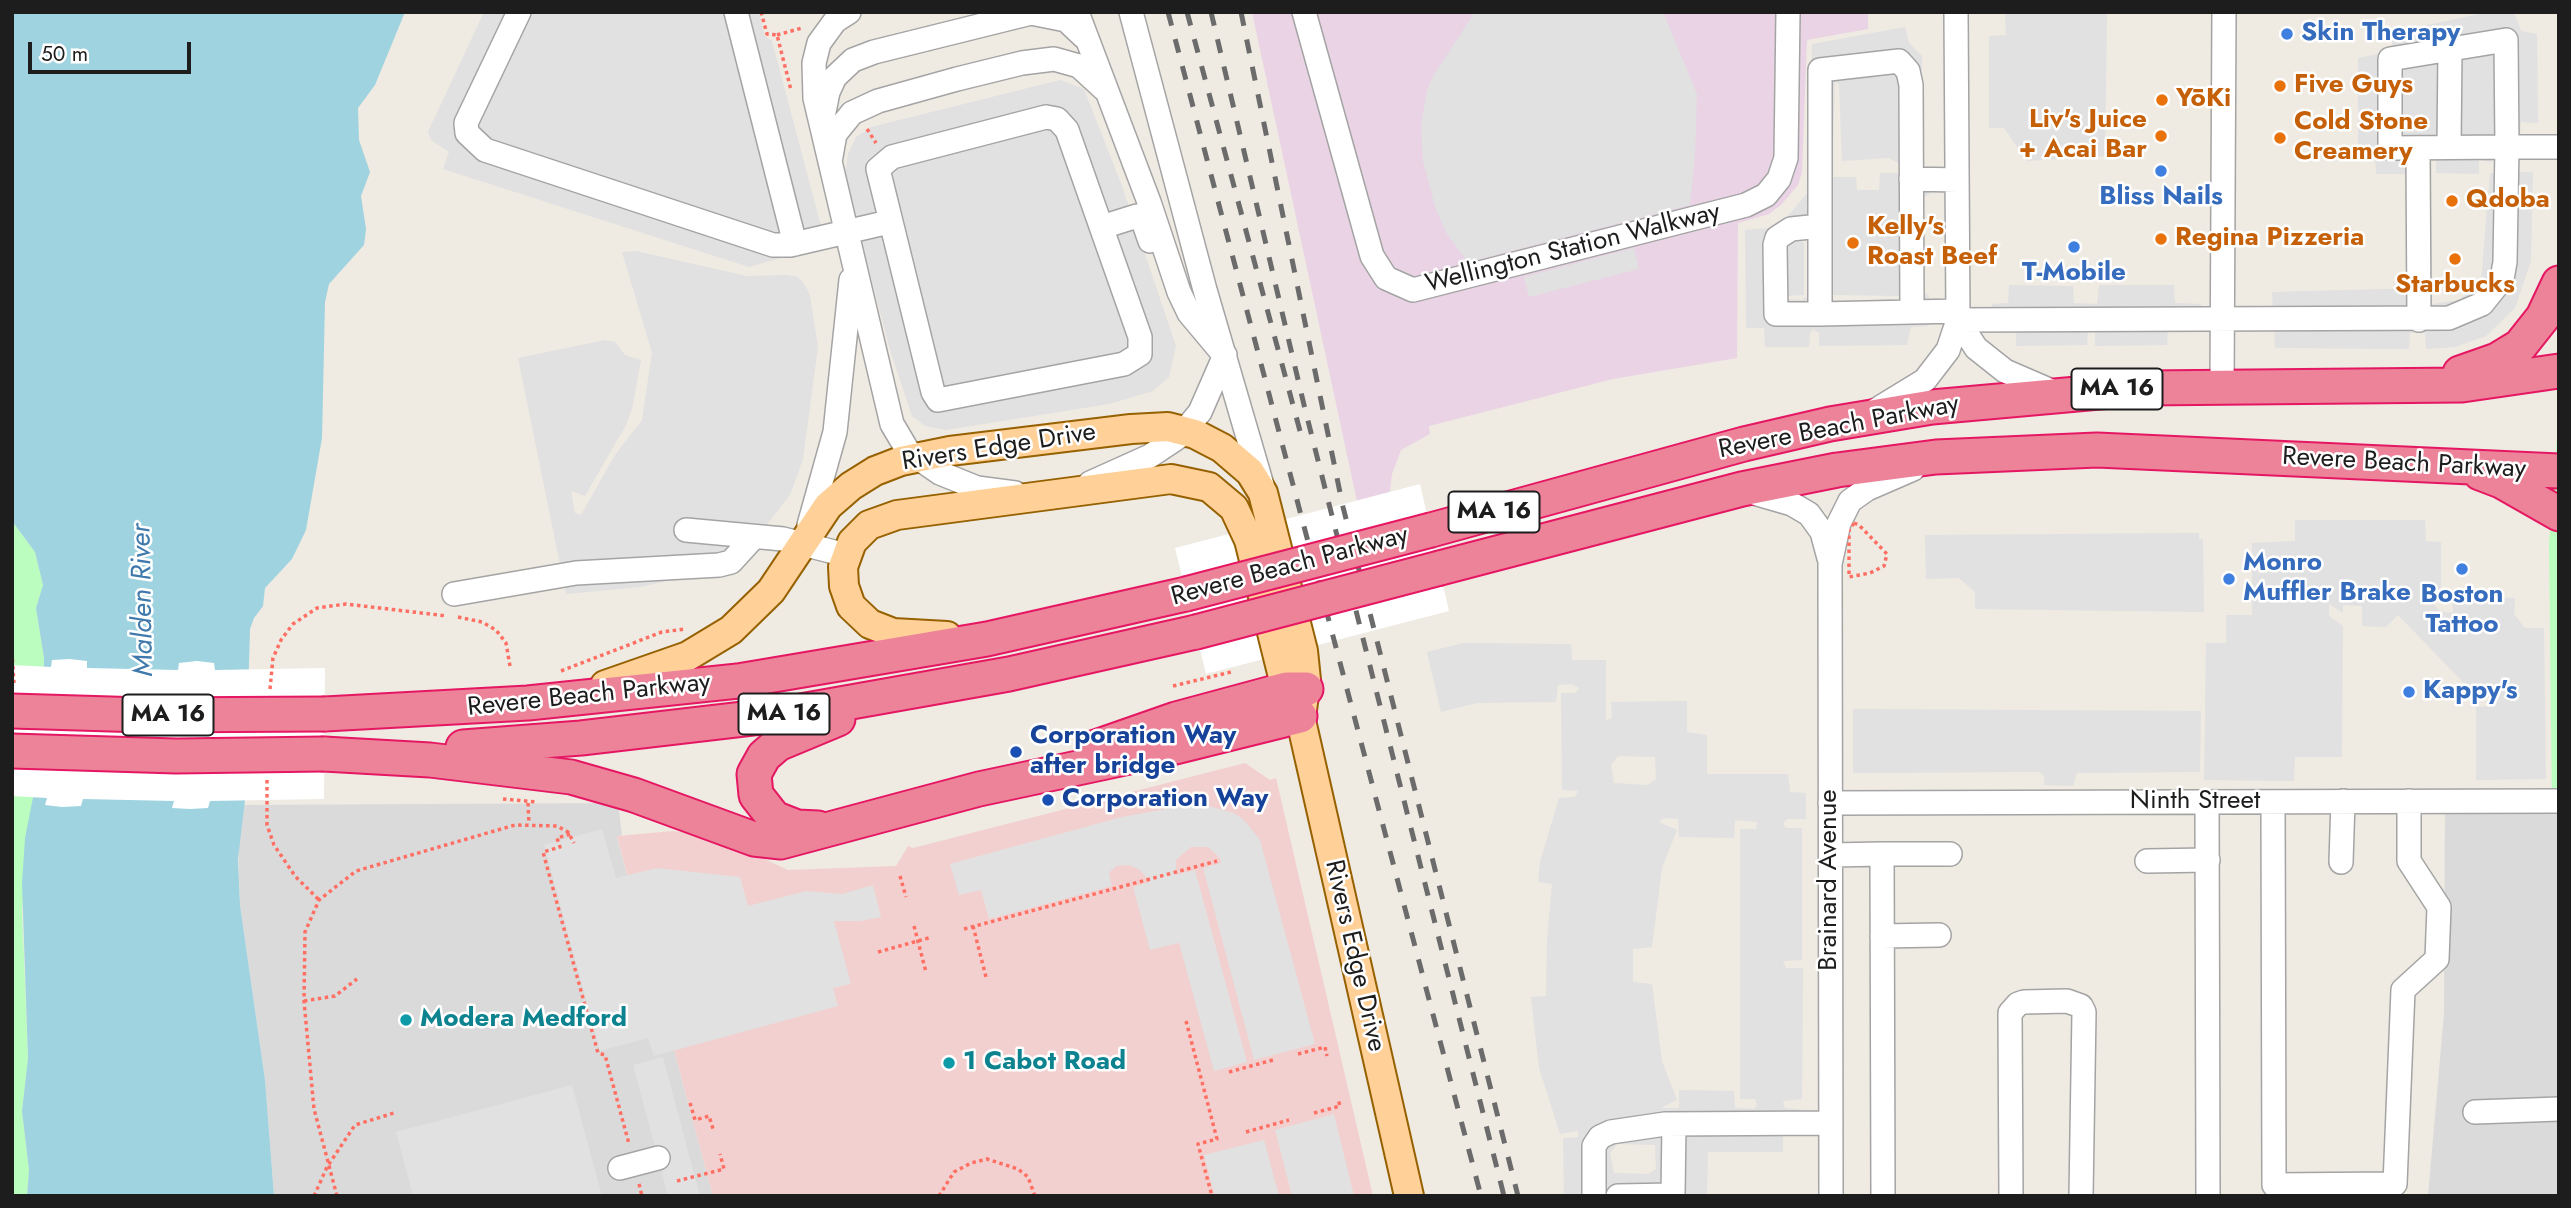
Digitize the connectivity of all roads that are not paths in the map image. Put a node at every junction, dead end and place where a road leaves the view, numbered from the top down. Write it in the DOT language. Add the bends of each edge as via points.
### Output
graph roads {
  1 [pos="519,12"];
  2 [pos="736,12"];
  3 [pos="849,12"];
  4 [pos="1077,12"];
  5 [pos="1131,12"];
  6 [pos="1304,12"];
  7 [pos="1788,12"];
  8 [pos="1956,12"];
  9 [pos="2224,12"];
  10 [pos="1090,45"];
  11 [pos="2450,49"];
  12 [pos="1114,107"];
  13 [pos="822,140"];
  14 [pos="2449,147"];
  15 [pos="2507,147"];
  16 [pos="2418,148"];
  17 [pos="2559,148"];
  18 [pos="830,170"];
  19 [pos="1911,179"];
  20 [pos="1957,180"];
  21 [pos="889,222"];
  22 [pos="1820,226"];
  23 [pos="1102,227"];
  24 [pos="845,231"];
  25 [pos="795,244"];
  26 [pos="853,263"];
  27 [pos="2559,283"];
  28 [pos="1912,312"];
  29 [pos="1820,314"];
  30 [pos="1958,315"];
  31 [pos="2222,319"];
  32 [pos="2419,320"];
  33 [pos="1224,355"];
  34 [pos="2559,371"];
  35 [pos="2222,386"];
  36 [pos="2385,386"];
  37 [pos="2058,394"];
  38 [pos="1850,420"];
  39 [pos="1185,430"];
  40 [pos="915,457"];
  41 [pos="1936,457"];
  42 [pos="2462,466"];
  43 [pos="2559,471"];
  44 [pos="1742,489"];
  45 [pos="1059,493"];
  46 [pos="1266,501"];
  47 [pos="2559,514"];
  48 [pos="686,530"];
  49 [pos="1829,532"];
  50 [pos="753,538"];
  51 [pos="802,542"];
  52 [pos="846,555"];
  53 [pos="454,594"];
  54 [pos="1068,622"];
  55 [pos="932,689"];
  56 [pos="1298,698"];
  57 [pos="486,707"];
  58 [pos="12,711"];
  59 [pos="12,751"];
  60 [pos="324,754"];
  61 [pos="2409,801"];
  62 [pos="2559,801"];
  63 [pos="2207,802"];
  64 [pos="2273,802"];
  65 [pos="2343,802"];
  66 [pos="1830,803"];
  67 [pos="845,825"];
  68 [pos="1882,854"];
  69 [pos="1950,854"];
  70 [pos="1831,855"];
  71 [pos="2147,860"];
  72 [pos="2208,860"];
  73 [pos="2341,862"];
  74 [pos="1939,935"];
  75 [pos="1882,936"];
  76 [pos="2559,1110"];
  77 [pos="2474,1112"];
  78 [pos="1831,1123"];
  79 [pos="1674,1124"];
  80 [pos="658,1158"];
  81 [pos="625,1160"];
  82 [pos="1409,1196"];
  83 [pos="1594,1196"];
  84 [pos="1618,1196"];
  85 [pos="1831,1196"];
  86 [pos="1883,1196"];
  87 [pos="2011,1196"];
  88 [pos="2081,1196"];
  89 [pos="2208,1196"];
  1 -- 25 [label="street" via="466,122 467,133 479,145 499,156 773,245"];
  2 -- 25 [label="street"];
  3 -- 13 [label="street" via="828,27 816,52 815,98"];
  4 -- 10 [label="street"];
  5 -- 33 [label="street"];
  6 -- 7 [label="street, Wellington Station Walkway" via="1371,256 1390,282 1413,290 1746,205 1766,195 1786,158"];
  8 -- 20 [label="street"];
  9 -- 31 [label="street"];
  10 -- 12 [label="street"];
  10 -- 13 [label="street" via="1066,20 1031,13 866,54 847,65 831,83"];
  11 -- 14 [label="street"];
  11 -- 15 [label="street" via="2506,40"];
  11 -- 16 [label="street" via="2390,59 2390,148"];
  12 -- 18 [label="street" via="1101,85 1079,66 1054,60 1014,64 860,109 845,119 835,134"];
  12 -- 33 [label="street" via="1179,292 1202,331"];
  13 -- 18 [label="street"];
  14 -- 15 [label="street"];
  14 -- 16 [label="street"];
  15 -- 17 [label="street"];
  15 -- 32 [label="street" via="2502,279 2470,312"];
  16 -- 32 [label="street"];
  18 -- 24 [label="street"];
  19 -- 20 [label="street"];
  19 -- 22 [label="street" via="1911,85 1905,65 1892,60 1820,71"];
  19 -- 28 [label="street"];
  20 -- 30 [label="street"];
  21 -- 23 [label="street" via="877,174 887,159 1052,117 1067,130"];
  21 -- 23 [label="street" via="933,392 942,401 1124,364 1138,357 1142,343"];
  21 -- 24 [label="street"];
  22 -- 29 [label="street"];
  22 -- 29 [label="street" via="1782,232 1774,245 1776,314"];
  23 -- 33 [label="street" via="1133,215 1140,218 1169,295 1187,320"];
  24 -- 25 [label="street"];
  24 -- 26 [label="street"];
  26 -- 40 [label="street" via="889,414 896,434"];
  26 -- 51 [label="street" via="833,440"];
  27 -- 36 [label="highway" via="2535,329 2509,353 2452,375"];
  28 -- 29 [label="street"];
  28 -- 30 [label="street"];
  30 -- 31 [label="street"];
  30 -- 37 [label="street" via="1976,348 2005,371"];
  30 -- 38 [label="street" via="1948,350 1925,380 1898,399"];
  31 -- 32 [label="street"];
  31 -- 35 [label="street"];
  33 -- 39 [label="street" via="1200,412"];
  33 -- 46 [label="street"];
  34 -- 36 [label="highway, Revere Beach Parkway / MA 16" via="2484,383"];
  35 -- 36 [label="highway, Revere Beach Parkway / MA 16"];
  35 -- 37 [label="highway, Revere Beach Parkway / MA 16"];
  37 -- 38 [label="highway, Revere Beach Parkway / MA 16"];
  38 -- 54 [label="highway, Revere Beach Parkway / MA 16, bridge"];
  39 -- 40 [label="main road, Rivers Edge Drive" via="1144,427"];
  39 -- 45 [label="street" via="1150,456"];
  39 -- 46 [label="main road, Rivers Edge Drive" via="1244,466"];
  40 -- 45 [label="street" via="940,474 976,488"];
  40 -- 51 [label="main road, Rivers Edge Drive" via="851,486 818,517"];
  41 -- 42 [label="highway, Revere Beach Parkway / MA 16" via="2097,450"];
  41 -- 44 [label="highway, Revere Beach Parkway / MA 16"];
  41 -- 49 [label="street, Brainard Avenue" via="1858,494"];
  42 -- 43 [label="highway, Revere Beach Parkway / MA 16"];
  42 -- 47 [label="highway" via="2501,481"];
  44 -- 49 [label="street" via="1804,510"];
  44 -- 55 [label="highway, Revere Beach Parkway / MA 16, bridge" via="1196,632"];
  45 -- 52 [label="main road, Rivers Edge Drive" via="889,516 863,530"];
  45 -- 56 [label="main road, Rivers Edge Drive" via="1171,479 1201,484 1223,497 1238,514 1250,540"];
  46 -- 56 [label="main road, Rivers Edge Drive" via="1303,652"];
  48 -- 50 [label="street"];
  49 -- 66 [label="street, Brainard Avenue" via="1840,570"];
  50 -- 51 [label="street"];
  50 -- 53 [label="street" via="731,562 576,573"];
  51 -- 52 [label="street"];
  51 -- 57 [label="main road, Rivers Edge Drive" via="758,606 731,631 701,649 613,683"];
  52 -- 54 [label="main road" via="844,586 851,606 870,624 893,633 964,635"];
  54 -- 57 [label="highway, Revere Beach Parkway / MA 16" via="759,678"];
  55 -- 60 [label="highway, Revere Beach Parkway / MA 16" via="778,715 581,738"];
  55 -- 67 [label="highway" via="806,731 778,744 759,762 754,788 774,818 805,828"];
  56 -- 67 [label="highway" via="1160,723 979,789"];
  56 -- 82 [label="main road, Rivers Edge Drive"];
  57 -- 58 [label="highway, Revere Beach Parkway / MA 16, bridge" via="324,714"];
  59 -- 60 [label="highway, Revere Beach Parkway / MA 16, bridge"];
  60 -- 67 [label="highway" via="491,766 581,779 767,842 801,839"];
  61 -- 62 [label="street, Ninth Street"];
  61 -- 64 [label="street" via="2409,861 2440,907 2437,959 2403,990 2395,1184 2274,1185"];
  61 -- 65 [label="street, Ninth Street"];
  63 -- 64 [label="street, Ninth Street"];
  63 -- 66 [label="street, Ninth Street"];
  63 -- 72 [label="street"];
  64 -- 65 [label="street, Ninth Street"];
  65 -- 73 [label="street"];
  66 -- 70 [label="street, Brainard Avenue"];
  68 -- 69 [label="street"];
  68 -- 70 [label="street"];
  68 -- 75 [label="street"];
  70 -- 78 [label="street, Brainard Avenue"];
  71 -- 72 [label="street"];
  72 -- 89 [label="street"];
  74 -- 75 [label="street"];
  75 -- 86 [label="street"];
  76 -- 77 [label="street"];
  78 -- 79 [label="street"];
  78 -- 85 [label="street, Brainard Avenue"];
  79 -- 83 [label="street" via="1617,1131 1600,1138 1593,1151"];
  79 -- 84 [label="street" via="1673,1195"];
  80 -- 81 [label="street"];
  87 -- 88 [label="street" via="2010,1013 2018,1003 2067,1000 2084,1012"];
}
